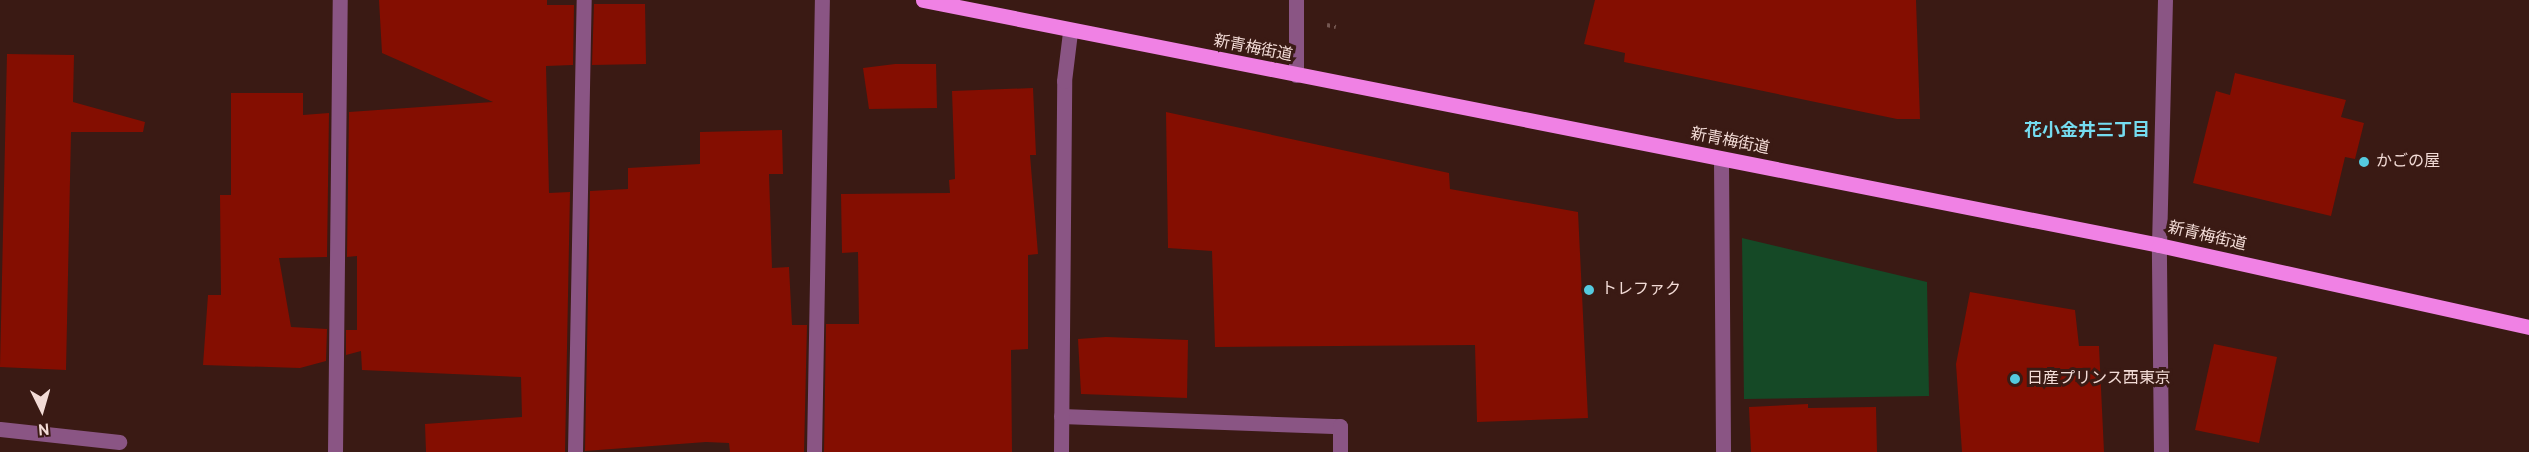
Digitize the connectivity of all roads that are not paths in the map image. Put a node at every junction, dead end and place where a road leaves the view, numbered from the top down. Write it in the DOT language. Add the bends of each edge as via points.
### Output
graph roads {
  1 [pos="340,0"];
  2 [pos="584,0"];
  3 [pos="822,0"];
  4 [pos="923,0"];
  5 [pos="1296,0"];
  6 [pos="2164,0"];
  7 [pos="1070,32"];
  8 [pos="1296,75"];
  9 [pos="1721,159"];
  10 [pos="2159,244"];
  11 [pos="2529,327"];
  12 [pos="1061,416"];
  13 [pos="0,429"];
  14 [pos="119,442"];
  15 [pos="335,452"];
  16 [pos="575,452"];
  17 [pos="814,452"];
  18 [pos="1061,452"];
  19 [pos="1340,452"];
  20 [pos="1723,452"];
  21 [pos="2161,452"];
  1 -- 15 [label="street"];
  2 -- 16 [label="street"];
  3 -- 17 [label="street"];
  4 -- 7 [label="main road, 新青梅街道"];
  5 -- 8 [label="street"];
  6 -- 10 [label="street"];
  7 -- 8 [label="main road, 新青梅街道"];
  7 -- 12 [label="street" via="1064,81"];
  8 -- 9 [label="main road, 新青梅街道"];
  9 -- 10 [label="main road, 新青梅街道"];
  9 -- 20 [label="street"];
  10 -- 11 [label="main road, 新青梅街道"];
  10 -- 21 [label="street"];
  12 -- 18 [label="street"];
  12 -- 19 [label="street" via="1340,426"];
  13 -- 14 [label="street"];
}
